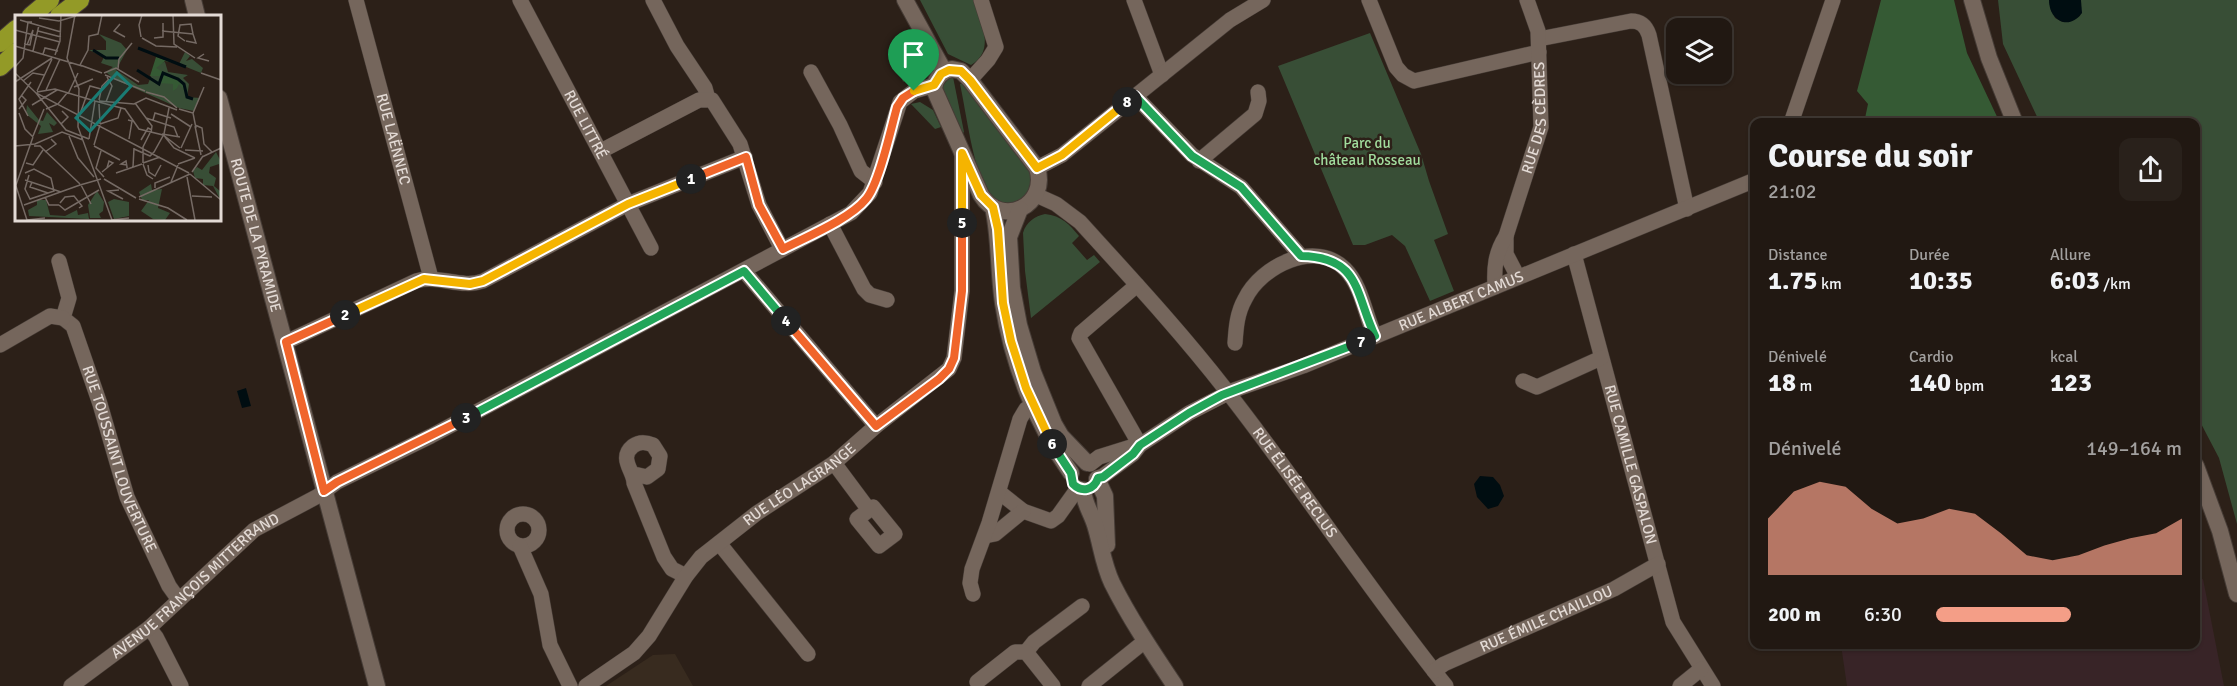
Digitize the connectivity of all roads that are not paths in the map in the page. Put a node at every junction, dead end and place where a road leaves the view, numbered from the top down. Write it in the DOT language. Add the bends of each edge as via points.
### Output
graph roads {
  1 [pos="50,0"];
  2 [pos="80,0"];
  3 [pos="193,0"];
  4 [pos="356,0"];
  5 [pos="520,0"];
  6 [pos="653,0"];
  7 [pos="905,0"];
  8 [pos="981,0"];
  9 [pos="1134,0"];
  10 [pos="1263,0"];
  11 [pos="1369,0"];
  12 [pos="1527,0"];
  13 [pos="1833,0"];
  14 [pos="1841,0"];
  15 [pos="1972,0"];
  16 [pos="32,15"];
  17 [pos="60,15"];
  18 [pos="197,15"];
  19 [pos="15,29"];
  20 [pos="0,42"];
  21 [pos="1539,45"];
  22 [pos="15,53"];
  23 [pos="0,67"];
  24 [pos="811,72"];
  25 [pos="1162,75"];
  26 [pos="940,78"];
  27 [pos="970,80"];
  28 [pos="1258,92"];
  29 [pos="1135,96"];
  30 [pos="708,99"];
  31 [pos="220,102"];
  32 [pos="1793,118"];
  33 [pos="1804,118"];
  34 [pos="2013,118"];
  35 [pos="601,151"];
  36 [pos="962,153"];
  37 [pos="746,157"];
  38 [pos="1199,161"];
  39 [pos="1037,168"];
  40 [pos="875,182"];
  41 [pos="1750,182"];
  42 [pos="1036,195"];
  43 [pos="628,204"];
  44 [pos="993,207"];
  45 [pos="1020,209"];
  46 [pos="1687,209"];
  47 [pos="830,224"];
  48 [pos="1506,236"];
  49 [pos="651,248"];
  50 [pos="783,249"];
  51 [pos="1574,254"];
  52 [pos="1301,256"];
  53 [pos="59,261"];
  54 [pos="744,271"];
  55 [pos="1518,277"];
  56 [pos="431,278"];
  57 [pos="1137,285"];
  58 [pos="1495,287"];
  59 [pos="887,300"];
  60 [pos="63,318"];
  61 [pos="1375,336"];
  62 [pos="286,342"];
  63 [pos="1234,344"];
  64 [pos="0,345"];
  65 [pos="1601,358"];
  66 [pos="1523,381"];
  67 [pos="1228,393"];
  68 [pos="1033,405"];
  69 [pos="876,426"];
  70 [pos="1140,445"];
  71 [pos="834,463"];
  72 [pos="1093,471"];
  73 [pos="634,474"];
  74 [pos="2200,477"];
  75 [pos="1077,484"];
  76 [pos="324,491"];
  77 [pos="999,492"];
  78 [pos="869,510"];
  79 [pos="1023,511"];
  80 [pos="985,536"];
  81 [pos="719,543"];
  82 [pos="520,546"];
  83 [pos="1658,564"];
  84 [pos="686,576"];
  85 [pos="1111,582"];
  86 [pos="973,594"];
  87 [pos="2237,594"];
  88 [pos="179,600"];
  89 [pos="1082,606"];
  90 [pos="149,628"];
  91 [pos="1145,641"];
  92 [pos="1026,652"];
  93 [pos="808,654"];
  94 [pos="1701,669"];
  95 [pos="1434,671"];
  96 [pos="976,682"];
  97 [pos="71,686"];
  98 [pos="181,686"];
  99 [pos="377,686"];
  100 [pos="570,686"];
  101 [pos="586,686"];
  102 [pos="1053,686"];
  103 [pos="1089,686"];
  104 [pos="1175,686"];
  105 [pos="1446,686"];
  106 [pos="1680,686"];
  107 [pos="1713,686"];
  1 -- 16 [label="highway"];
  2 -- 17 [label="highway"];
  3 -- 18 [label="street"];
  4 -- 56 [label="street, RUE LAËNNEC"];
  5 -- 35 [label="street, RUE LITTRÉ"];
  6 -- 30 [label="street"];
  7 -- 26 [label="street"];
  8 -- 27 [label="street" via="996,47"];
  9 -- 25 [label="street"];
  10 -- 25 [label="street" via="1238,14"];
  11 -- 21 [label="street" via="1396,67 1414,81"];
  12 -- 21 [label="street, RUE DES CÈDRES" via="1535,16"];
  13 -- 32 [label="street"];
  14 -- 33 [label="street"];
  15 -- 34 [label="street"];
  19 -- 20 [label="highway"];
  21 -- 46 [label="street" via="1631,21 1646,27"];
  21 -- 48 [label="street, RUE DES CÈDRES" via="1541,127"];
  22 -- 23 [label="highway"];
  24 -- 40 [label="street" via="861,171"];
  25 -- 29 [label="street"];
  26 -- 27 [label="street" via="952,69"];
  26 -- 36 [label="street" via="936,95"];
  26 -- 40 [label="street, AVENUE FRANÇOIS MITTERRAND" via="900,102"];
  27 -- 39 [label="street"];
  28 -- 38 [label="street" via="1255,114"];
  29 -- 38 [label="street"];
  29 -- 39 [label="street" via="1062,155"];
  30 -- 35 [label="street" via="699,100"];
  30 -- 37 [label="street" via="715,103"];
  31 -- 62 [label="street, ROUTE DE LA PYRAMIDE"];
  35 -- 43 [label="street, RUE LITTRÉ"];
  36 -- 44 [label="street" via="981,195"];
  36 -- 69 [label="street, RUE LÉO LAGRANGE" via="962,291 954,358 939,379"];
  37 -- 43 [label="street"];
  37 -- 50 [label="street" via="759,205"];
  38 -- 52 [label="street" via="1241,187"];
  39 -- 42 [label="street"];
  40 -- 47 [label="street, AVENUE FRANÇOIS MITTERRAND" via="861,204"];
  41 -- 46 [label="street, RUE ALBERT CAMUS"];
  42 -- 45 [label="street"];
  42 -- 57 [label="street, RUE ÉLISÉE RECLUS" via="1080,222"];
  43 -- 49 [label="street, RUE LITTRÉ"];
  43 -- 56 [label="street" via="483,281 470,284"];
  44 -- 45 [label="street" via="1005,211"];
  44 -- 68 [label="street" via="1005,316"];
  45 -- 72 [label="street" via="1009,237 1019,325 1054,424"];
  46 -- 51 [label="street, RUE ALBERT CAMUS"];
  47 -- 50 [label="street, AVENUE FRANÇOIS MITTERRAND"];
  47 -- 59 [label="street" via="864,289"];
  48 -- 55 [label="street, RUE DES CÈDRES" via="1506,254"];
  48 -- 58 [label="street, RUE DES CÈDRES" via="1498,252"];
  50 -- 54 [label="street, AVENUE FRANÇOIS MITTERRAND"];
  51 -- 55 [label="street, RUE ALBERT CAMUS"];
  51 -- 65 [label="street, RUE CAMILLE GASPALON"];
  52 -- 61 [label="street" via="1325,258 1345,269"];
  52 -- 63 [label="street" via="1271,271 1249,291 1239,314"];
  53 -- 60 [label="street" via="69,297"];
  54 -- 69 [label="street"];
  54 -- 76 [label="street, AVENUE FRANÇOIS MITTERRAND"];
  55 -- 58 [label="street, RUE ALBERT CAMUS"];
  56 -- 62 [label="street" via="416,281"];
  57 -- 67 [label="street, RUE ÉLISÉE RECLUS"];
  57 -- 70 [label="street" via="1083,331 1079,339"];
  58 -- 61 [label="street, RUE ALBERT CAMUS"];
  60 -- 64 [label="street" via="50,316"];
  60 -- 88 [label="street, RUE TOUSSAINT LOUVERTURE" via="73,326 127,497"];
  61 -- 67 [label="street, RUE ALBERT CAMUS"];
  62 -- 76 [label="street, ROUTE DE LA PYRAMIDE"];
  65 -- 66 [label="street" via="1538,387"];
  65 -- 83 [label="street, RUE CAMILLE GASPALON"];
  67 -- 70 [label="street, RUE ALBERT CAMUS"];
  67 -- 95 [label="street, RUE ÉLISÉE RECLUS"];
  68 -- 75 [label="street" via="1046,435"];
  68 -- 77 [label="street" via="1020,420"];
  69 -- 71 [label="street, RUE LÉO LAGRANGE"];
  70 -- 72 [label="street, RUE ALBERT CAMUS" via="1103,477"];
  71 -- 78 [label="street"];
  71 -- 81 [label="street, RUE LÉO LAGRANGE"];
  72 -- 75 [label="street" via="1093,486"];
  72 -- 75 [label="street" via="1078,464"];
  72 -- 85 [label="street" via="1105,496"];
  73 -- 84 [label="street" via="634,483 664,557 672,569"];
  74 -- 87 [label="street"];
  75 -- 79 [label="street" via="1063,510 1051,521"];
  75 -- 85 [label="street" via="1095,525"];
  76 -- 88 [label="street, AVENUE FRANÇOIS MITTERRAND" via="254,530"];
  76 -- 99 [label="street, ROUTE DE LA PYRAMIDE"];
  77 -- 79 [label="street"];
  77 -- 80 [label="street"];
  79 -- 80 [label="street" via="995,534"];
  80 -- 86 [label="street" via="970,577"];
  81 -- 84 [label="street, RUE LÉO LAGRANGE"];
  81 -- 93 [label="street"];
  82 -- 100 [label="street" via="541,594 550,645"];
  83 -- 94 [label="street, RUE CAMILLE GASPALON" via="1673,622"];
  83 -- 95 [label="street, RUE ÉMILE CHAILLOU" via="1614,589"];
  84 -- 101 [label="street, RUE LÉO LAGRANGE" via="650,636 634,653"];
  85 -- 91 [label="street"];
  88 -- 90 [label="street, AVENUE FRANÇOIS MITTERRAND"];
  89 -- 92 [label="street"];
  90 -- 97 [label="street, AVENUE FRANÇOIS MITTERRAND"];
  90 -- 98 [label="street"];
  91 -- 103 [label="street"];
  91 -- 104 [label="street"];
  92 -- 96 [label="street" via="1016,652"];
  92 -- 102 [label="street"];
  94 -- 106 [label="street"];
  94 -- 107 [label="street, RUE CAMILLE GASPALON"];
  95 -- 105 [label="street, RUE ÉLISÉE RECLUS"];
}
